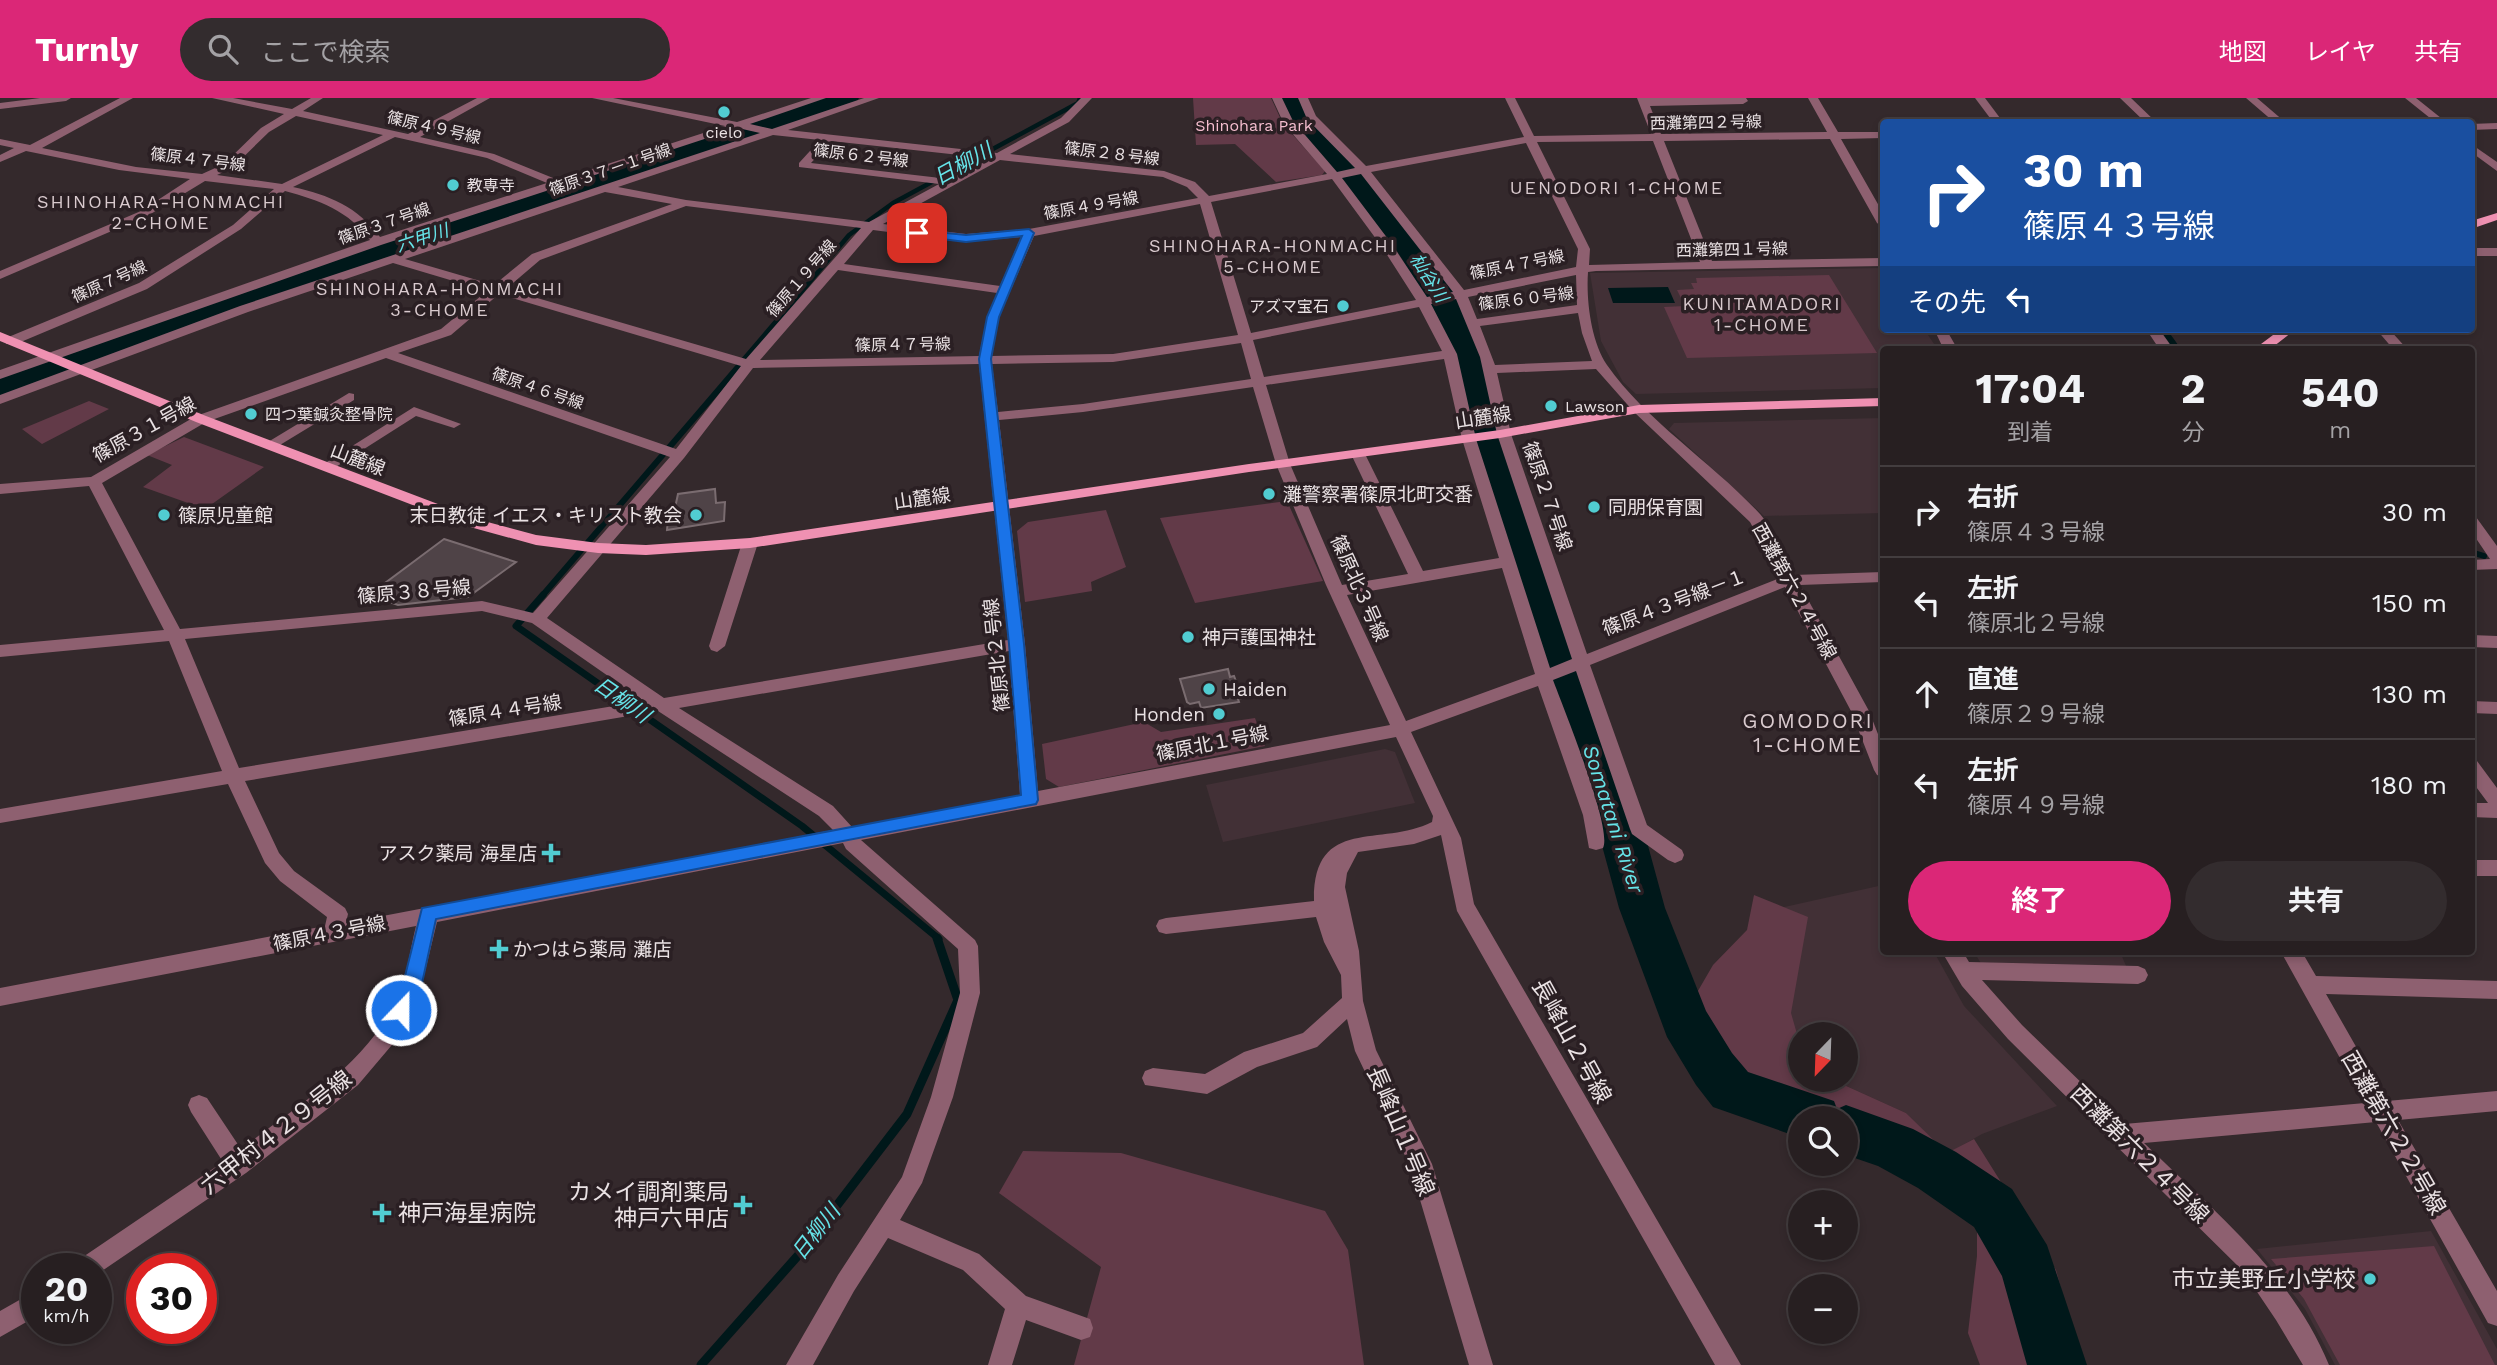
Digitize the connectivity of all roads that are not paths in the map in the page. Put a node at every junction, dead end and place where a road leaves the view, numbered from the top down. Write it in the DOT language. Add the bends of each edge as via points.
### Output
graph roads {
  1 [pos="66,98"];
  2 [pos="128,98"];
  3 [pos="217,98"];
  4 [pos="318,98"];
  5 [pos="485,98"];
  6 [pos="597,98"];
  7 [pos="821,98"];
  8 [pos="874,98"];
  9 [pos="1087,98"];
  10 [pos="1277,98"];
  11 [pos="1303,98"];
  12 [pos="1510,98"];
  13 [pos="1741,98"];
  14 [pos="1813,98"];
  15 [pos="1980,98"];
  16 [pos="2126,98"];
  17 [pos="2251,98"];
  18 [pos="2410,98"];
  19 [pos="1643,101"];
  20 [pos="0,106"];
  21 [pos="294,113"];
  22 [pos="1996,119"];
  23 [pos="2148,119"];
  24 [pos="2276,119"];
  25 [pos="2437,119"];
  26 [pos="737,125"];
  27 [pos="2497,126"];
  28 [pos="2475,127"];
  29 [pos="773,132"];
  30 [pos="393,134"];
  31 [pos="1833,135"];
  32 [pos="1880,135"];
  33 [pos="411,137"];
  34 [pos="829,137"];
  35 [pos="1529,139"];
  36 [pos="1657,139"];
  37 [pos="0,142"];
  38 [pos="29,148"];
  39 [pos="2475,149"];
  40 [pos="996,155"];
  41 [pos="0,159"];
  42 [pos="2497,168"];
  43 [pos="1364,171"];
  44 [pos="1335,176"];
  45 [pos="200,178"];
  46 [pos="947,182"];
  47 [pos="556,183"];
  48 [pos="282,188"];
  49 [pos="602,188"];
  50 [pos="1205,201"];
  51 [pos="686,203"];
  52 [pos="2497,216"];
  53 [pos="1880,217"];
  54 [pos="2475,224"];
  55 [pos="868,227"];
  56 [pos="1029,233"];
  57 [pos="377,242"];
  58 [pos="2475,252"];
  59 [pos="2497,252"];
  60 [pos="395,260"];
  61 [pos="1880,262"];
  62 [pos="1707,265"];
  63 [pos="835,266"];
  64 [pos="1581,269"];
  65 [pos="0,275"];
  66 [pos="1005,290"];
  67 [pos="498,291"];
  68 [pos="1460,293"];
  69 [pos="1422,300"];
  70 [pos="1584,308"];
  71 [pos="1473,323"];
  72 [pos="2284,333"];
  73 [pos="2386,333"];
  74 [pos="1245,338"];
  75 [pos="6,339"];
  76 [pos="2266,346"];
  77 [pos="2397,346"];
  78 [pos="387,354"];
  79 [pos="1450,354"];
  80 [pos="49,357"];
  81 [pos="985,359"];
  82 [pos="749,364"];
  83 [pos="1600,365"];
  84 [pos="1490,369"];
  85 [pos="78,370"];
  86 [pos="0,375"];
  87 [pos="1258,382"];
  88 [pos="349,397"];
  89 [pos="0,400"];
  90 [pos="1880,402"];
  91 [pos="1639,409"];
  92 [pos="992,417"];
  93 [pos="201,419"];
  94 [pos="454,424"];
  95 [pos="1502,434"];
  96 [pos="1471,438"];
  97 [pos="270,445"];
  98 [pos="1358,454"];
  99 [pos="678,455"];
  100 [pos="1283,464"];
  101 [pos="326,467"];
  102 [pos="94,481"];
  103 [pos="0,489"];
  104 [pos="1001,506"];
  105 [pos="2475,526"];
  106 [pos="750,543"];
  107 [pos="598,548"];
  108 [pos="2497,558"];
  109 [pos="1508,562"];
  110 [pos="2497,564"];
  111 [pos="2475,565"];
  112 [pos="1418,577"];
  113 [pos="1880,577"];
  114 [pos="1789,579"];
  115 [pos="1337,591"];
  116 [pos="537,619"];
  117 [pos="175,635"];
  118 [pos="2475,641"];
  119 [pos="2497,642"];
  120 [pos="1017,644"];
  121 [pos="718,646"];
  122 [pos="0,652"];
  123 [pos="1578,662"];
  124 [pos="1547,676"];
  125 [pos="659,707"];
  126 [pos="2475,707"];
  127 [pos="2497,708"];
  128 [pos="1402,729"];
  129 [pos="1880,762"];
  130 [pos="2475,772"];
  131 [pos="235,775"];
  132 [pos="1030,800"];
  133 [pos="2497,802"];
  134 [pos="2475,810"];
  135 [pos="2497,811"];
  136 [pos="1441,815"];
  137 [pos="0,816"];
  138 [pos="843,835"];
  139 [pos="1596,843"];
  140 [pos="1675,855"];
  141 [pos="2475,868"];
  142 [pos="2497,868"];
  143 [pos="1331,907"];
  144 [pos="429,914"];
  145 [pos="1166,926"];
  146 [pos="334,931"];
  147 [pos="2293,955"];
  148 [pos="1958,961"];
  149 [pos="2138,975"];
  150 [pos="2310,985"];
  151 [pos="2497,990"];
  152 [pos="0,997"];
  153 [pos="1353,1001"];
  154 [pos="1153,1079"];
  155 [pos="2497,1101"];
  156 [pos="199,1105"];
  157 [pos="2384,1113"];
  158 [pos="2119,1135"];
  159 [pos="239,1164"];
  160 [pos="884,1225"];
  161 [pos="108,1253"];
  162 [pos="1018,1305"];
  163 [pos="21,1312"];
  164 [pos="2497,1314"];
  165 [pos="0,1325"];
  166 [pos="1081,1328"];
  167 [pos="798,1365"];
  168 [pos="1000,1365"];
  169 [pos="1481,1365"];
  170 [pos="1729,1365"];
  171 [pos="2317,1365"];
  1 -- 20 [label="street"];
  2 -- 38 [label="street"];
  3 -- 21 [label="street, 篠原４９号線"];
  4 -- 21 [label="street"];
  5 -- 33 [label="street"];
  6 -- 26 [label="street"];
  7 -- 26 [label="street, 篠原３７号線"];
  8 -- 29 [label="street, 篠原３７－１号線"];
  9 -- 40 [label="street, 篠原１９号線" via="1065,120"];
  10 -- 44 [label="street" via="1288,122"];
  11 -- 43 [label="street, 篠原２７号線" via="1311,117"];
  12 -- 35 [label="street"];
  13 -- 19 [label="street" via="1743,102"];
  14 -- 31 [label="street"];
  15 -- 22 [label="street"];
  16 -- 23 [label="street"];
  17 -- 24 [label="street"];
  18 -- 25 [label="street"];
  19 -- 36 [label="street"];
  21 -- 30 [label="street, 篠原４９号線"];
  21 -- 45 [label="street" via="265,130 229,166"];
  26 -- 29 [label="street, 篠原２８号線"];
  26 -- 47 [label="street, 篠原３７号線"];
  27 -- 28 [label="street"];
  29 -- 34 [label="street, 篠原２８号線"];
  29 -- 49 [label="street, 篠原３７－１号線"];
  30 -- 33 [label="street, 篠原４９号線"];
  30 -- 48 [label="street, 篠原７号線"];
  31 -- 32 [label="street, 西灘第四２号線"];
  31 -- 36 [label="street, 西灘第四２号線"];
  31 -- 53 [label="street"];
  33 -- 47 [label="street, 篠原４９号線" via="490,156"];
  34 -- 40 [label="street, 篠原２８号線"];
  34 -- 46 [label="street, 篠原６２号線" via="803,164"];
  35 -- 36 [label="street, 西灘第四２号線"];
  35 -- 43 [label="street"];
  35 -- 64 [label="street" via="1584,249"];
  36 -- 62 [label="street"];
  37 -- 38 [label="street, 篠原４７号線"];
  38 -- 41 [label="street"];
  38 -- 45 [label="street, 篠原４７号線" via="134,170"];
  39 -- 42 [label="street"];
  40 -- 46 [label="street, 篠原１９号線"];
  40 -- 50 [label="street, 篠原２８号線" via="1164,174 1193,186"];
  43 -- 44 [label="street, 篠原４９号線"];
  43 -- 68 [label="street, 篠原２７号線"];
  44 -- 50 [label="street, 篠原４９号線"];
  44 -- 69 [label="street"];
  45 -- 48 [label="street, 篠原４７号線"];
  45 -- 65 [label="street" via="145,213"];
  46 -- 55 [label="street, 篠原１９号線"];
  47 -- 57 [label="street, 篠原３７号線"];
  48 -- 57 [label="street, 篠原４７号線" via="336,204 359,218"];
  48 -- 75 [label="street, 篠原７号線" via="237,227 143,286"];
  49 -- 51 [label="street, 篠原４９号線"];
  49 -- 60 [label="street, 篠原３７－１号線"];
  50 -- 56 [label="street, 篠原４９号線"];
  50 -- 74 [label="street"];
  51 -- 55 [label="street, 篠原４９号線"];
  51 -- 67 [label="street, 篠原３１号線" via="536,257"];
  52 -- 54 [label="main road"];
  55 -- 56 [label="street, 篠原４９号線" via="966,238"];
  55 -- 63 [label="street, 篠原１９号線"];
  56 -- 66 [label="street, 篠原北２号線"];
  57 -- 80 [label="street, 篠原３７号線"];
  58 -- 59 [label="street"];
  60 -- 67 [label="street, 篠原４７号線"];
  60 -- 85 [label="street, 篠原３７－１号線"];
  61 -- 62 [label="street, 西灘第四１号線"];
  62 -- 64 [label="street, 西灘第四１号線"];
  63 -- 66 [label="street"];
  63 -- 82 [label="street, 篠原１９号線"];
  64 -- 68 [label="street, 篠原４７号線"];
  64 -- 70 [label="street"];
  66 -- 81 [label="street, 篠原北２号線" via="993,317"];
  67 -- 78 [label="street, 篠原３１号線" via="446,332"];
  67 -- 82 [label="street, 篠原４７号線"];
  68 -- 69 [label="street, 篠原４７号線"];
  68 -- 71 [label="street, 篠原２７号線"];
  69 -- 74 [label="street, 篠原４７号線"];
  69 -- 79 [label="street"];
  70 -- 71 [label="street, 篠原６０号線"];
  70 -- 83 [label="street"];
  71 -- 84 [label="street, 篠原２７号線"];
  72 -- 76 [label="main road"];
  73 -- 77 [label="street"];
  74 -- 81 [label="street, 篠原４７号線" via="1113,358"];
  74 -- 87 [label="street"];
  75 -- 80 [label="main road, 山麓線"];
  78 -- 93 [label="street, 篠原３１号線"];
  78 -- 99 [label="street, 篠原４６号線"];
  79 -- 87 [label="street"];
  79 -- 96 [label="street"];
  80 -- 85 [label="main road, 山麓線"];
  80 -- 86 [label="street, 篠原３７号線"];
  81 -- 82 [label="street, 篠原４７号線"];
  81 -- 92 [label="street, 篠原北２号線"];
  82 -- 99 [label="street, 篠原１９号線"];
  83 -- 84 [label="street"];
  83 -- 91 [label="street, 西灘第六２４号線"];
  84 -- 95 [label="street, 篠原２７号線"];
  85 -- 89 [label="street, 篠原３７－１号線"];
  85 -- 93 [label="main road, 山麓線"];
  87 -- 92 [label="street"];
  87 -- 100 [label="street"];
  88 -- 97 [label="street"];
  90 -- 91 [label="main road, 山麓線"];
  91 -- 95 [label="main road, 山麓線"];
  91 -- 114 [label="street, 西灘第六２４号線" via="1756,519"];
  92 -- 104 [label="street, 篠原北２号線"];
  93 -- 97 [label="main road, 山麓線"];
  93 -- 102 [label="street, 篠原３１号線"];
  94 -- 101 [label="street" via="414,411"];
  95 -- 96 [label="main road, 山麓線"];
  95 -- 123 [label="street, 篠原２７号線"];
  96 -- 98 [label="main road, 山麓線"];
  96 -- 109 [label="street"];
  97 -- 101 [label="main road, 山麓線"];
  98 -- 100 [label="main road, 山麓線"];
  98 -- 112 [label="street"];
  99 -- 107 [label="street, 篠原１９号線"];
  100 -- 104 [label="main road, 山麓線"];
  100 -- 115 [label="street, 篠原北３号線"];
  101 -- 107 [label="main road, 山麓線" via="489,529"];
  102 -- 103 [label="street"];
  102 -- 117 [label="street, 篠原３１号線"];
  104 -- 106 [label="main road, 山麓線"];
  104 -- 120 [label="street, 篠原北２号線"];
  105 -- 108 [label="street"];
  106 -- 107 [label="main road, 山麓線" via="666,550"];
  106 -- 121 [label="street"];
  107 -- 116 [label="street, 篠原１９号線"];
  109 -- 112 [label="street"];
  109 -- 124 [label="street"];
  110 -- 111 [label="street"];
  112 -- 115 [label="street"];
  113 -- 114 [label="street"];
  114 -- 123 [label="street, 篠原４３号線－１"];
  114 -- 129 [label="street, 西灘第六２４号線" via="1860,711"];
  115 -- 128 [label="street, 篠原北３号線"];
  116 -- 117 [label="street, 篠原３８号線" via="482,606"];
  116 -- 125 [label="street, 篠原３８号線"];
  117 -- 122 [label="street, 篠原３８号線"];
  117 -- 131 [label="street, 篠原３１号線"];
  118 -- 119 [label="street"];
  120 -- 125 [label="street, 篠原４４号線"];
  120 -- 132 [label="street, 篠原北２号線"];
  123 -- 124 [label="street, 篠原４３号線－１"];
  123 -- 140 [label="street, 篠原２７号線" via="1639,829"];
  124 -- 128 [label="street"];
  124 -- 139 [label="street" via="1592,815"];
  125 -- 131 [label="street, 篠原４４号線"];
  125 -- 138 [label="street, 篠原３８号線" via="826,811"];
  126 -- 127 [label="street"];
  128 -- 132 [label="street, 篠原北１号線"];
  128 -- 136 [label="street, 長峰山２号線"];
  130 -- 133 [label="street"];
  131 -- 137 [label="street, 篠原４４号線"];
  131 -- 146 [label="street, 篠原３１号線" via="272,858 287,876 338,914"];
  132 -- 138 [label="street, 篠原４３号線"];
  134 -- 135 [label="street"];
  136 -- 143 [label="street, 長峰山１号線" via="1441,826 1429,834 1377,838 1351,847 1337,873"];
  136 -- 170 [label="street, 長峰山２号線" via="1452,838 1464,905"];
  138 -- 144 [label="street, 篠原４３号線"];
  138 -- 160 [label="street, 篠原３８号線" via="968,946 970,993 942,1097 911,1183"];
  141 -- 142 [label="street"];
  143 -- 145 [label="street"];
  143 -- 153 [label="street, 長峰山１号線" via="1349,951"];
  144 -- 146 [label="street, 篠原４３号線"];
  144 -- 159 [label="street, 六甲村４２９号線" via="411,988 390,1031 350,1078"];
  146 -- 152 [label="street, 篠原４３号線"];
  147 -- 150 [label="street, 西灘第六２２号線"];
  148 -- 149 [label="street"];
  148 -- 158 [label="street, 西灘第六２４号線" via="2015,1032"];
  150 -- 151 [label="street"];
  150 -- 157 [label="street, 西灘第六２２号線"];
  153 -- 154 [label="street" via="1310,1040 1251,1059 1207,1084"];
  153 -- 169 [label="street, 長峰山１号線" via="1367,1051 1421,1164"];
  155 -- 157 [label="street"];
  156 -- 159 [label="street"];
  157 -- 158 [label="street"];
  157 -- 164 [label="street, 西灘第六２２号線"];
  158 -- 171 [label="street, 西灘第六２４号線" via="2251,1263"];
  159 -- 161 [label="street, 六甲村４２９号線"];
  160 -- 162 [label="street" via="971,1262"];
  160 -- 167 [label="street, 篠原３８号線"];
  162 -- 166 [label="street"];
  162 -- 168 [label="street"];
  163 -- 165 [label="street"];
}
